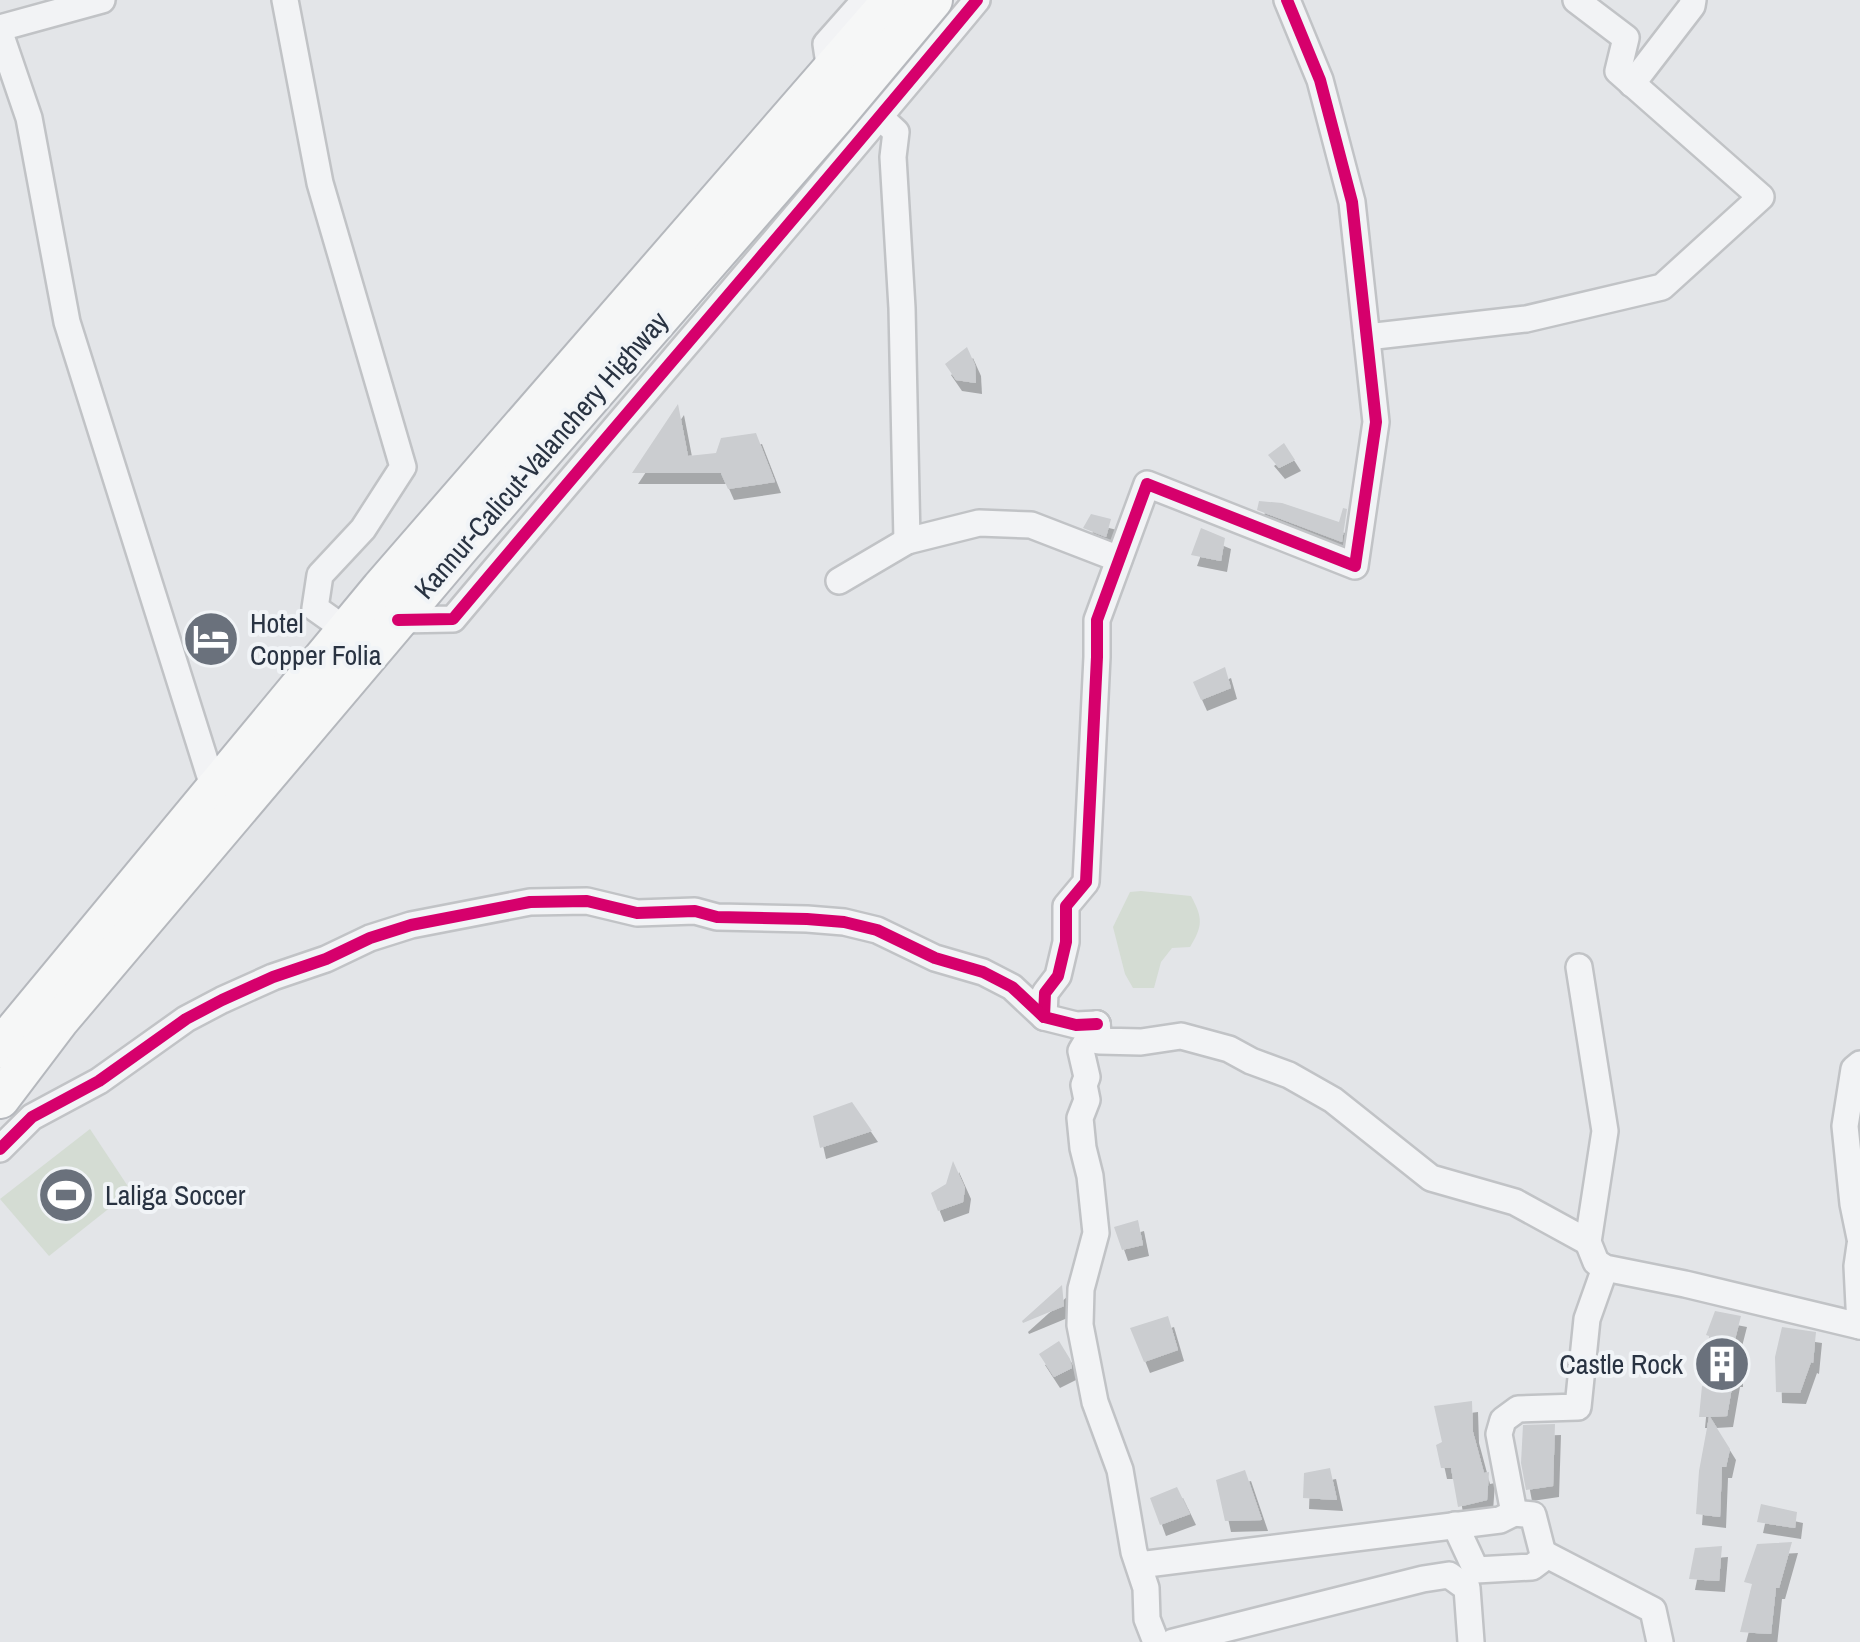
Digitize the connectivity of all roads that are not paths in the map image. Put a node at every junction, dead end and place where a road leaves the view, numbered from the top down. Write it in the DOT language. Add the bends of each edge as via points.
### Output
graph roads {
  1 [pos="102,0"];
  2 [pos="284,0"];
  3 [pos="865,0"];
  4 [pos="892,0"];
  5 [pos="933,0"];
  6 [pos="977,0"];
  7 [pos="1287,0"];
  8 [pos="1576,0"];
  9 [pos="1690,2"];
  10 [pos="0,31"];
  11 [pos="830,71"];
  12 [pos="7,74"];
  13 [pos="1632,84"];
  14 [pos="880,117"];
  15 [pos="1367,337"];
  16 [pos="908,542"];
  17 [pos="1119,559"];
  18 [pos="839,581"];
  19 [pos="398,620"];
  20 [pos="346,630"];
  21 [pos="214,789"];
  22 [pos="1579,967"];
  23 [pos="1044,1017"];
  24 [pos="1098,1024"];
  25 [pos="0,1048"];
  26 [pos="1860,1064"];
  27 [pos="0,1099"];
  28 [pos="0,1149"];
  29 [pos="1588,1242"];
  30 [pos="1860,1242"];
  31 [pos="1606,1268"];
  32 [pos="1860,1326"];
  33 [pos="1514,1513"];
  34 [pos="1455,1526"];
  35 [pos="1543,1553"];
  36 [pos="1138,1565"];
  37 [pos="1188,1640"];
  38 [pos="1156,1642"];
  39 [pos="1471,1642"];
  40 [pos="1660,1642"];
  1 -- 10 [label="street"];
  2 -- 20 [label="street" via="320,183 404,467 363,529 320,575 314,608"];
  3 -- 11 [label="street" via="826,44"];
  4 -- 11 [label="highway, Kannur-Calicut-Valanchery Highway"];
  5 -- 19 [label="highway, Kannur-Calicut-Valanchery Highway"];
  6 -- 14 [label="street"];
  7 -- 15 [label="street" via="1320,80 1352,202"];
  8 -- 13 [label="street" via="1626,38 1618,71"];
  9 -- 13 [label="street"];
  10 -- 12 [label="street"];
  11 -- 20 [label="highway, Kannur-Calicut-Valanchery Highway"];
  12 -- 21 [label="street" via="30,118 66,322"];
  13 -- 15 [label="street" via="1761,197 1662,286 1526,319"];
  14 -- 16 [label="street" via="896,132"];
  14 -- 19 [label="street" via="453,618"];
  15 -- 17 [label="street" via="1376,422 1355,566 1147,484"];
  16 -- 17 [label="street" via="979,523 1032,525"];
  16 -- 18 [label="street"];
  17 -- 23 [label="street" via="1097,620 1086,882 1066,906 1066,942 1058,976 1045,993"];
  19 -- 27 [label="highway, Kannur-Calicut-Valanchery Highway"];
  20 -- 21 [label="highway, Kannur-Calicut-Valanchery Highway"];
  21 -- 25 [label="highway, Kannur-Calicut-Valanchery Highway"];
  22 -- 29 [label="street" via="1605,1131"];
  23 -- 24 [label="street"];
  23 -- 28 [label="street" via="1012,987 982,972 844,922 530,902 398,929 222,1000 32,1117"];
  24 -- 29 [label="street" via="1099,1041 1181,1036 1289,1075 1333,1100 1431,1178 1515,1202"];
  24 -- 36 [label="street" via="1082,1050 1087,1100 1080,1118 1096,1233 1081,1289 1080,1325"];
  26 -- 30 [label="street" via="1845,1126"];
  29 -- 31 [label="street"];
  30 -- 32 [label="street"];
  31 -- 32 [label="street"];
  31 -- 33 [label="street" via="1586,1319 1578,1407 1518,1409 1504,1420 1499,1434"];
  33 -- 34 [label="street"];
  33 -- 35 [label="street" via="1533,1515"];
  34 -- 35 [label="street" via="1476,1570 1532,1567"];
  34 -- 36 [label="street"];
  35 -- 40 [label="street" via="1653,1610"];
  36 -- 38 [label="street"];
  37 -- 39 [label="street" via="1449,1575 1467,1588"];
}
